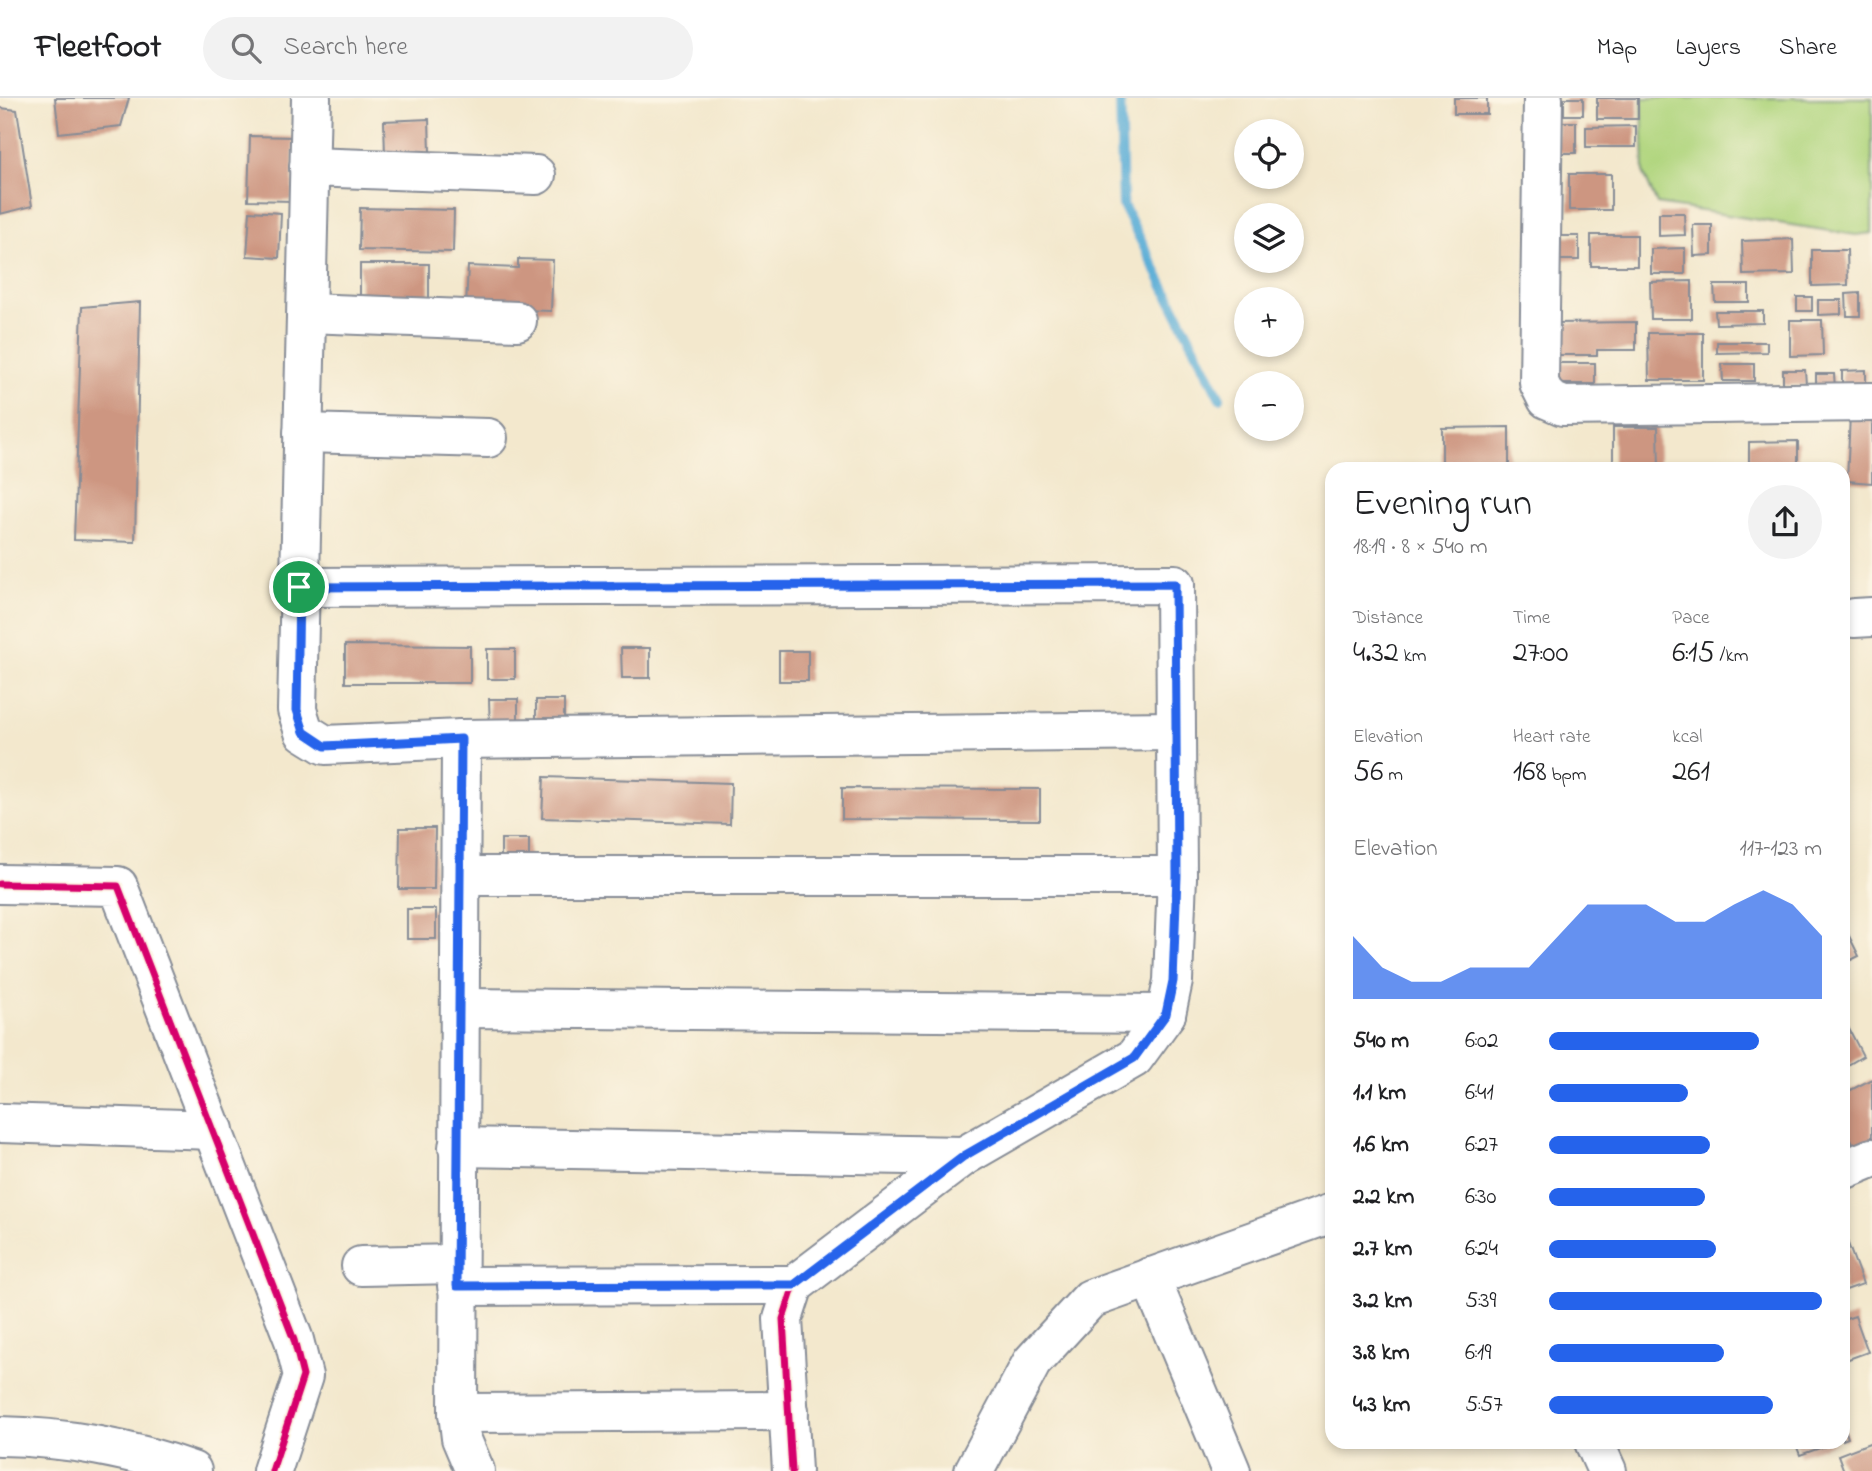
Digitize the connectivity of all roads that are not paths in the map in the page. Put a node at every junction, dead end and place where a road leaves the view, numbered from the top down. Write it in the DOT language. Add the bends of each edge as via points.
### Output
graph roads {
  1 [pos="311,98"];
  2 [pos="1543,98"];
  3 [pos="309,167"];
  4 [pos="536,175"];
  5 [pos="307,313"];
  6 [pos="517,321"];
  7 [pos="1872,402"];
  8 [pos="303,433"];
  9 [pos="488,438"];
  10 [pos="299,587"];
  11 [pos="1175,732"];
  12 [pos="461,739"];
  13 [pos="461,876"];
  14 [pos="1177,876"];
  15 [pos="0,884"];
  16 [pos="461,1008"];
  17 [pos="1166,1014"];
  18 [pos="0,1123"];
  19 [pos="214,1130"];
  20 [pos="458,1147"];
  21 [pos="964,1156"];
  22 [pos="1872,1158"];
  23 [pos="1850,1167"];
  24 [pos="1325,1215"];
  25 [pos="361,1266"];
  26 [pos="457,1275"];
  27 [pos="1150,1277"];
  28 [pos="794,1285"];
  29 [pos="789,1411"];
  30 [pos="458,1413"];
  31 [pos="0,1436"];
  32 [pos="1597,1449"];
  33 [pos="192,1471"];
  34 [pos="272,1471"];
  35 [pos="475,1471"];
  36 [pos="792,1471"];
  37 [pos="974,1471"];
  38 [pos="1231,1471"];
  39 [pos="1607,1471"];
  1 -- 3 [label="street"];
  2 -- 7 [label="street" via="1537,341 1539,383 1547,399 1563,407"];
  3 -- 4 [label="street"];
  3 -- 5 [label="street"];
  5 -- 6 [label="street"];
  5 -- 8 [label="street"];
  8 -- 9 [label="street"];
  8 -- 10 [label="street"];
  10 -- 11 [label="street" via="1175,584"];
  10 -- 12 [label="street" via="297,710 304,732 325,746"];
  11 -- 12 [label="street"];
  11 -- 14 [label="street"];
  12 -- 13 [label="street"];
  13 -- 14 [label="street"];
  13 -- 16 [label="street"];
  14 -- 17 [label="street" via="1173,981"];
  15 -- 19 [label="street" via="118,886"];
  16 -- 17 [label="street"];
  16 -- 20 [label="street"];
  17 -- 21 [label="street" via="1134,1058"];
  18 -- 19 [label="street"];
  19 -- 34 [label="street" via="294,1340 303,1376"];
  20 -- 21 [label="street"];
  20 -- 26 [label="street"];
  21 -- 28 [label="street"];
  22 -- 23 [label="street"];
  24 -- 27 [label="street"];
  25 -- 26 [label="street"];
  26 -- 28 [label="street"];
  26 -- 30 [label="street"];
  27 -- 37 [label="street" via="1090,1298 1032,1362"];
  27 -- 38 [label="street"];
  28 -- 29 [label="street" via="783,1319"];
  29 -- 30 [label="street"];
  29 -- 36 [label="street"];
  30 -- 35 [label="street" via="461,1438"];
  31 -- 33 [label="street" via="33,1437 152,1457"];
  32 -- 39 [label="street"];
}
